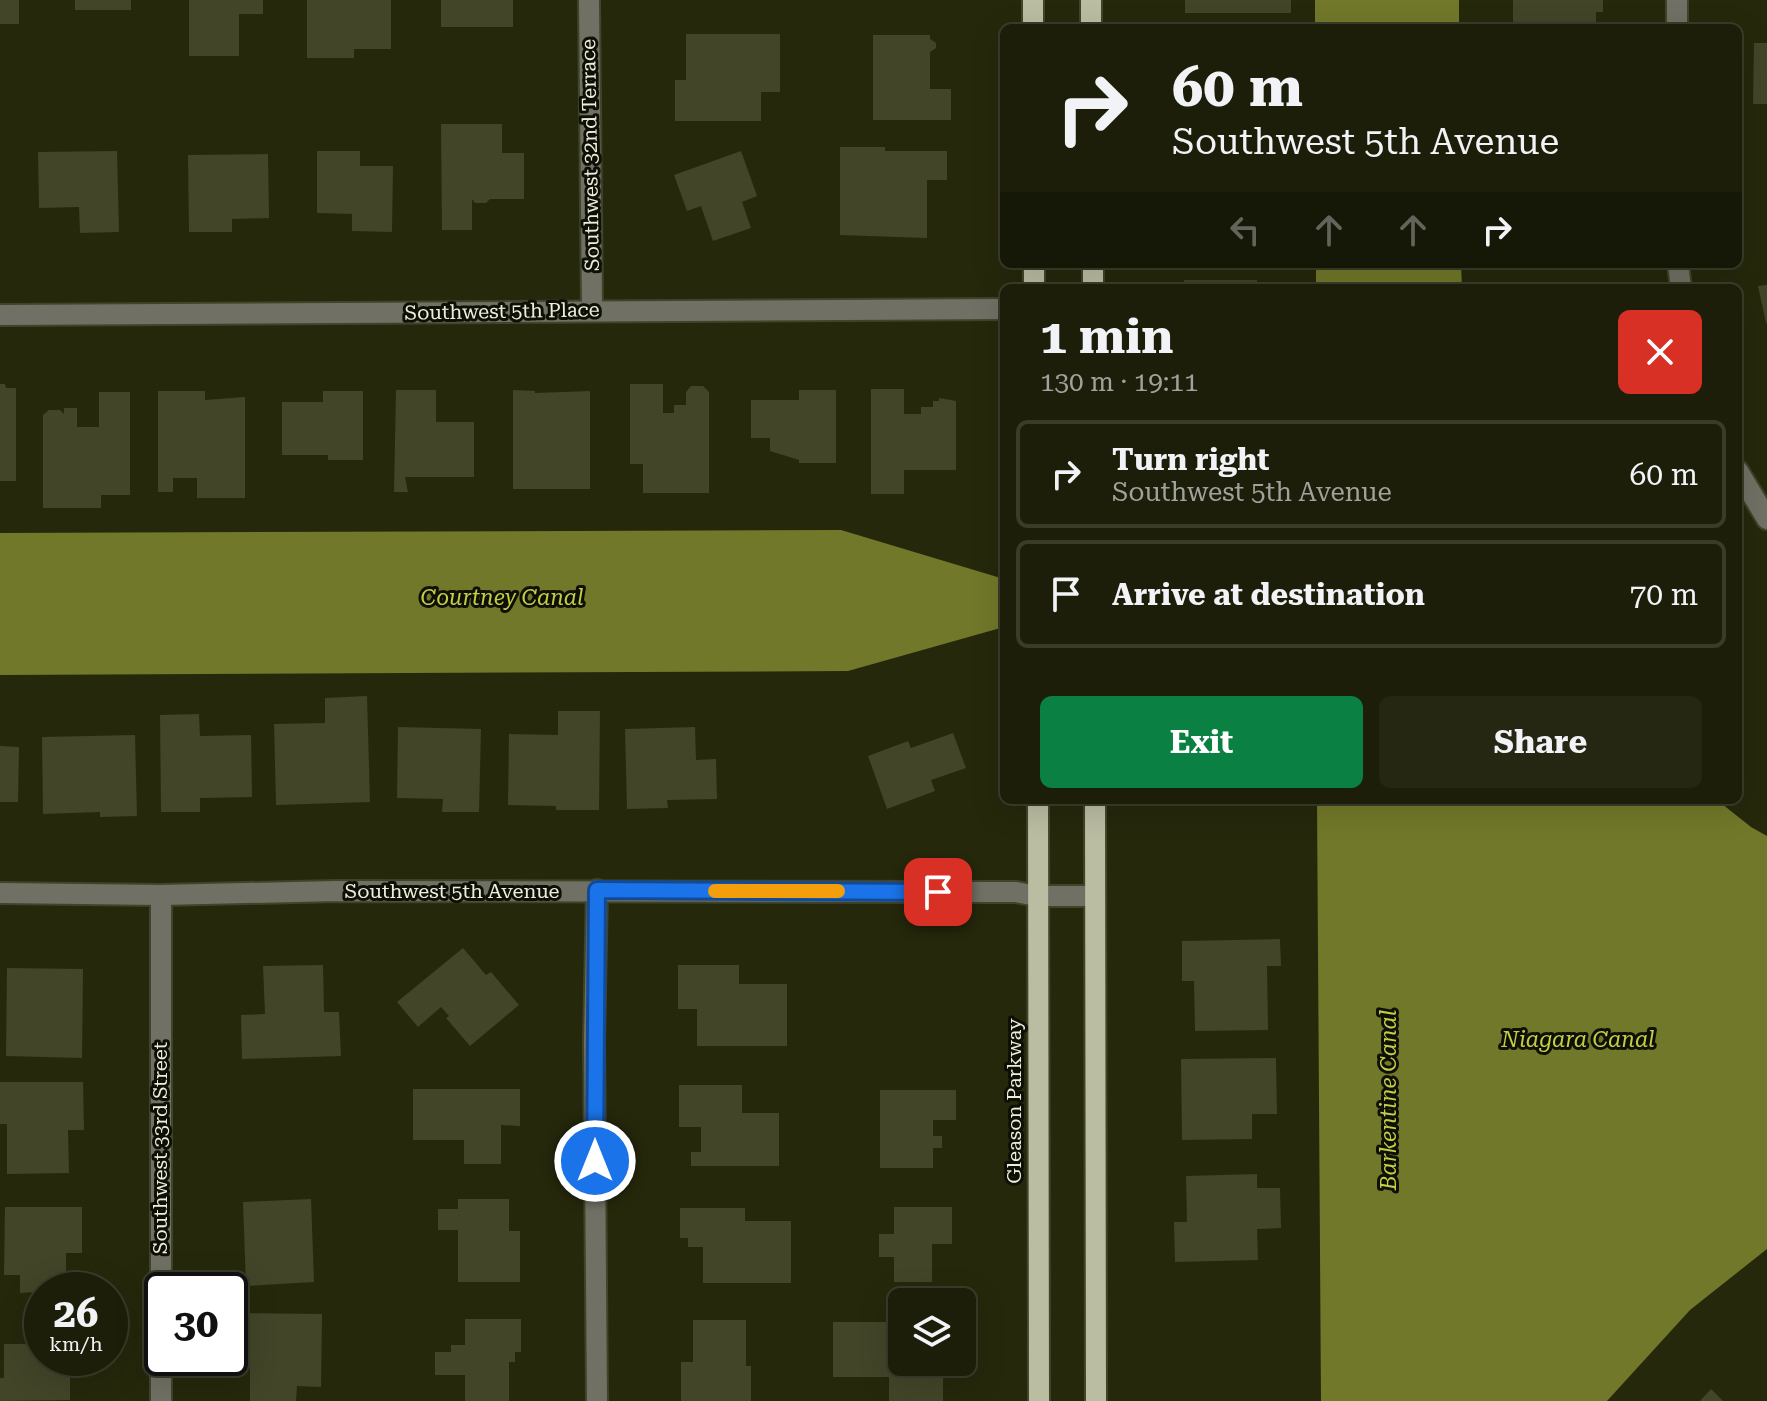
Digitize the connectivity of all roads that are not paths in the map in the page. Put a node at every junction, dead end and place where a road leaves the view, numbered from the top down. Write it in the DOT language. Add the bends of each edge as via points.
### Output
graph roads {
  1 [pos="589,0"];
  2 [pos="1033,0"];
  3 [pos="1091,0"];
  4 [pos="1677,0"];
  5 [pos="1033,24"];
  6 [pos="1091,24"];
  7 [pos="1677,24"];
  8 [pos="592,309"];
  9 [pos="1000,309"];
  10 [pos="0,315"];
  11 [pos="1742,478"];
  12 [pos="1767,519"];
  13 [pos="1038,804"];
  14 [pos="1095,804"];
  15 [pos="597,890"];
  16 [pos="0,893"];
  17 [pos="161,895"];
  18 [pos="1037,896"];
  19 [pos="1095,896"];
  20 [pos="161,1401"];
  21 [pos="597,1401"];
  22 [pos="1039,1401"];
  23 [pos="1096,1401"];
  1 -- 8 [label="street, Southwest 32nd Terrace"];
  2 -- 5 [label="main road"];
  3 -- 6 [label="main road"];
  4 -- 7 [label="street"];
  8 -- 9 [label="street, Southwest 5th Place"];
  8 -- 10 [label="street, Southwest 5th Place"];
  11 -- 12 [label="street"];
  13 -- 18 [label="main road, Gleason Parkway"];
  14 -- 19 [label="main road"];
  15 -- 17 [label="street, Southwest 5th Avenue"];
  15 -- 18 [label="street, Southwest 5th Avenue"];
  15 -- 21 [label="street"];
  16 -- 17 [label="street, Southwest 5th Avenue"];
  17 -- 20 [label="street, Southwest 33rd Street"];
  18 -- 19 [label="street, Southwest 5th Avenue"];
  18 -- 22 [label="main road, Gleason Parkway"];
  19 -- 23 [label="main road"];
}
